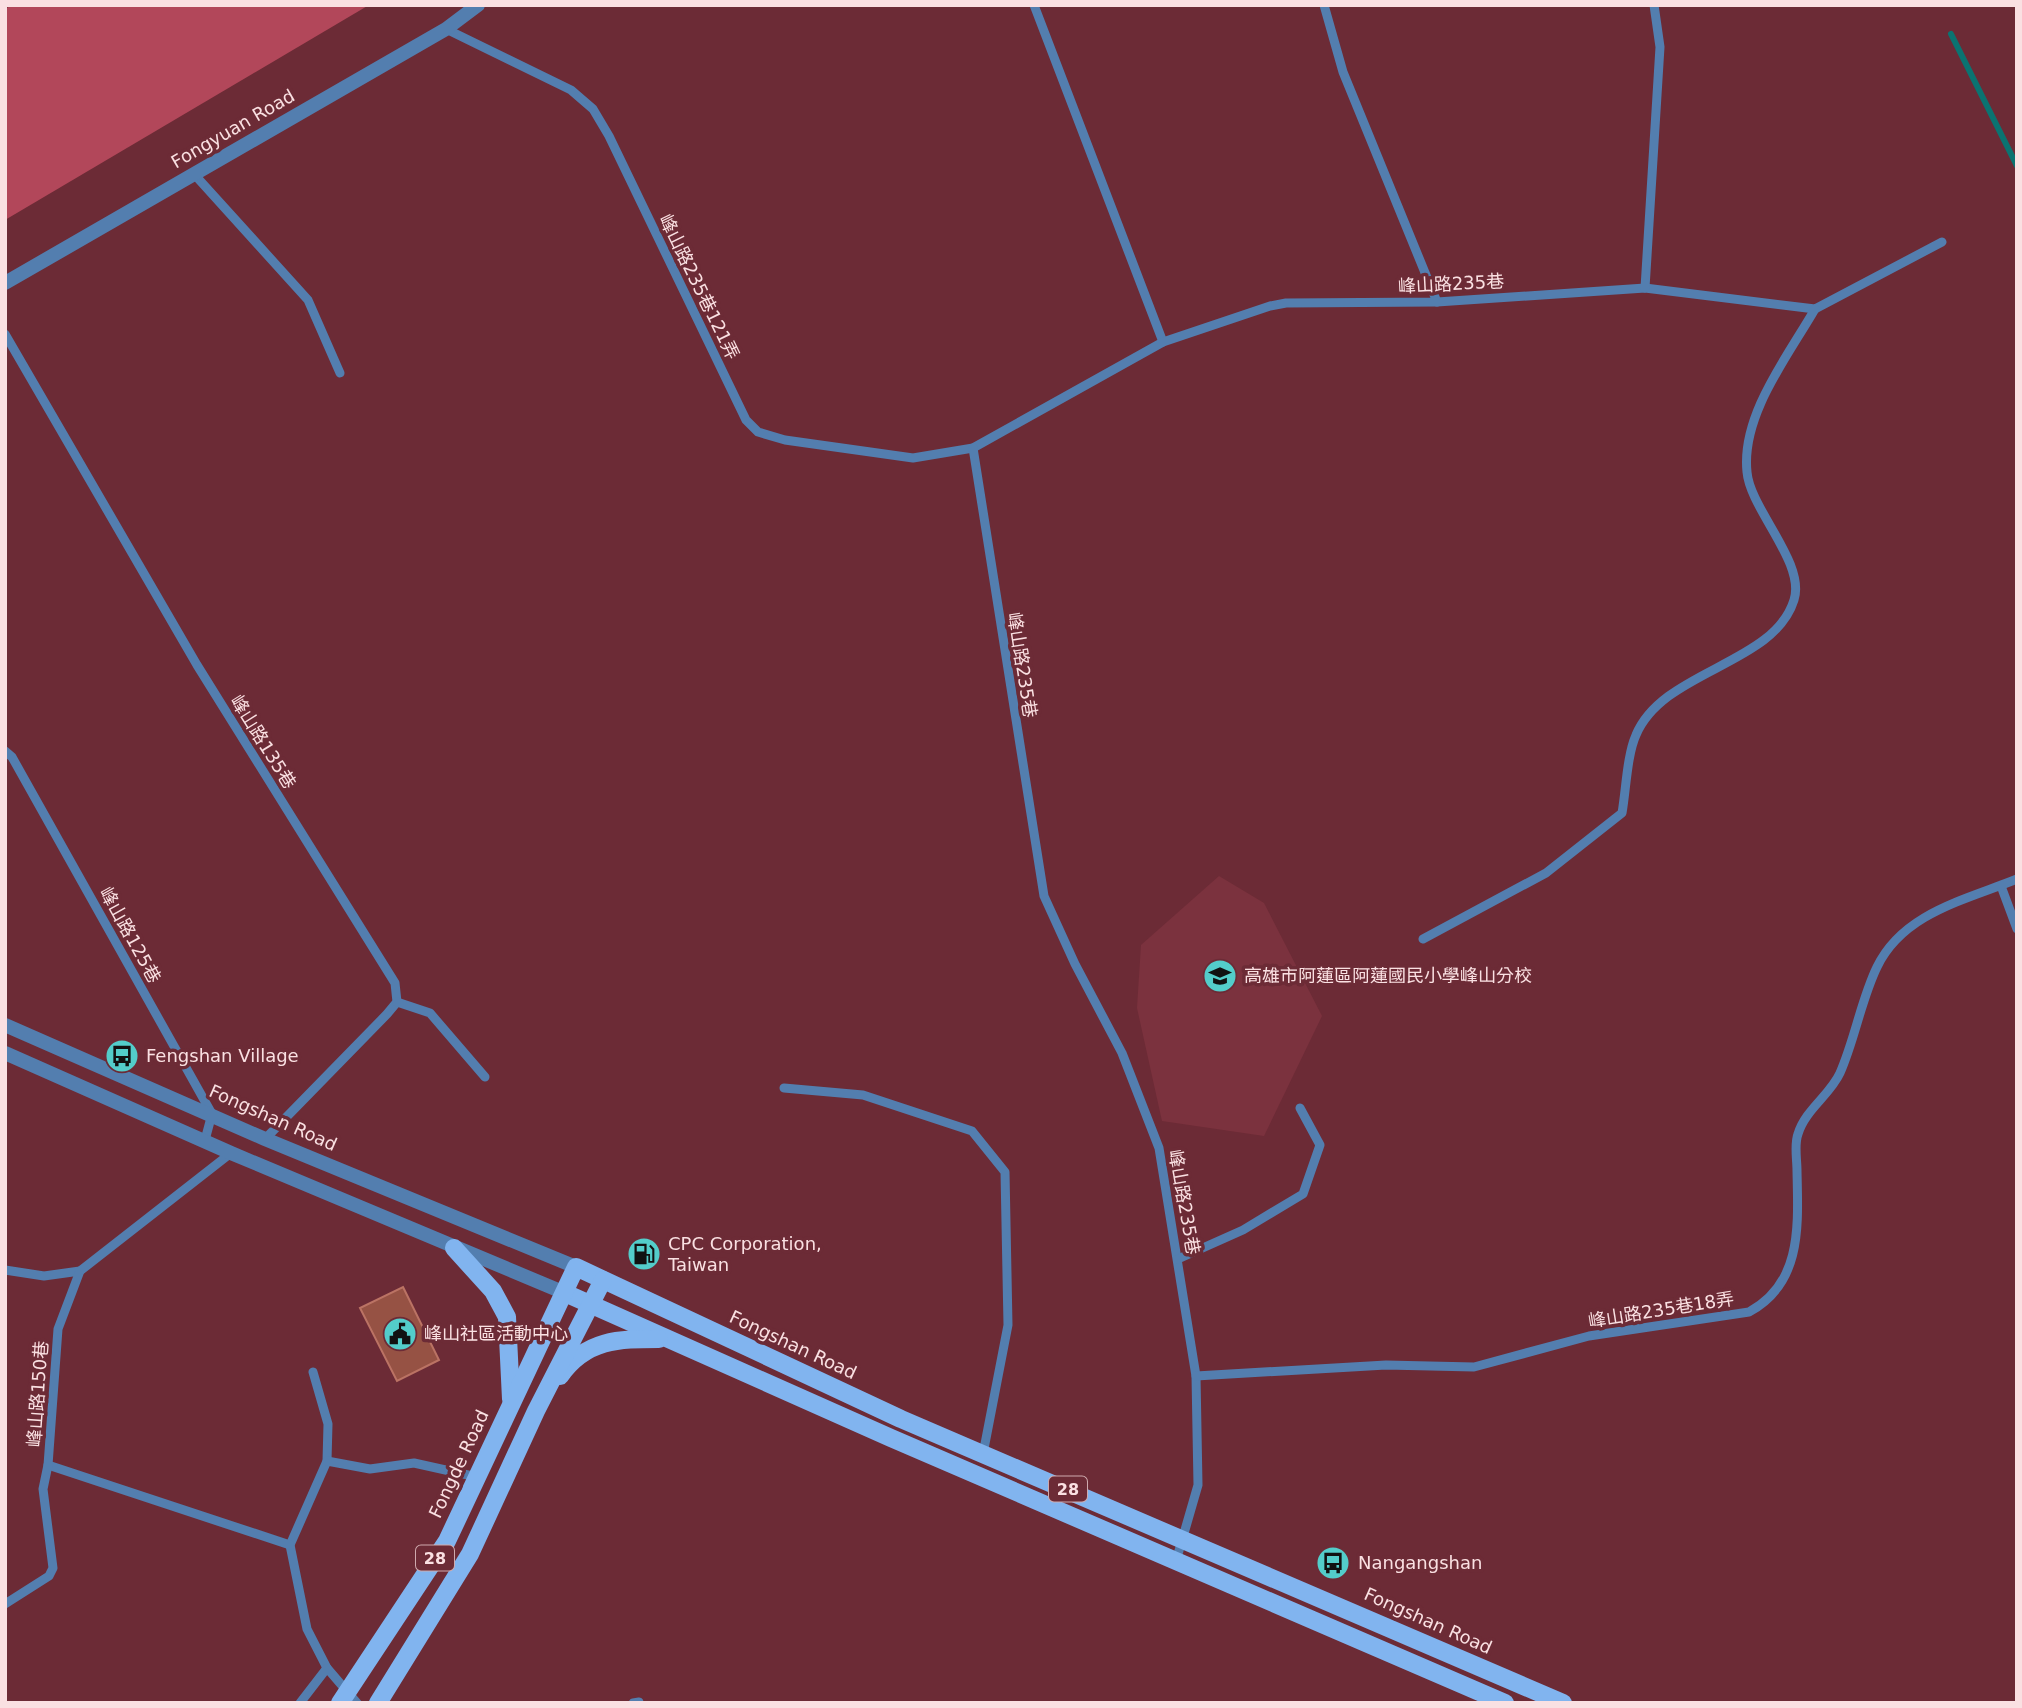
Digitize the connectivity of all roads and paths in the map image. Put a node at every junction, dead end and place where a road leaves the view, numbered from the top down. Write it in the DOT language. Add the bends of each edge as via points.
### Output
graph roads {
  1 [pos="478,5"];
  2 [pos="1034,5"];
  3 [pos="1324,5"];
  4 [pos="1654,5"];
  5 [pos="446,29"];
  6 [pos="194,174"];
  7 [pos="1942,242"];
  8 [pos="5,283"];
  9 [pos="1645,288"];
  10 [pos="1437,303"];
  11 [pos="1815,309"];
  12 [pos="5,334"];
  13 [pos="1163,342"];
  14 [pos="340,373"];
  15 [pos="973,448"];
  16 [pos="5,751"];
  17 [pos="2017,880"];
  18 [pos="2001,886"];
  19 [pos="2017,929"];
  20 [pos="1423,939"];
  21 [pos="397,1002"];
  22 [pos="5,1025"];
  23 [pos="5,1052"];
  24 [pos="485,1077"];
  25 [pos="784,1088"];
  26 [pos="1300,1108"];
  27 [pos="212,1114"];
  28 [pos="265,1139"];
  29 [pos="205,1140"];
  30 [pos="231,1153"];
  31 [pos="453,1248"];
  32 [pos="1178,1259"];
  33 [pos="576,1267"];
  34 [pos="5,1270"];
  35 [pos="80,1272"];
  36 [pos="603,1280"];
  37 [pos="565,1293"];
  38 [pos="590,1305"];
  39 [pos="665,1339"];
  40 [pos="313,1372"];
  41 [pos="1196,1376"];
  42 [pos="511,1402"];
  43 [pos="536,1411"];
  44 [pos="983,1454"];
  45 [pos="327,1461"];
  46 [pos="48,1465"];
  47 [pos="477,1477"];
  48 [pos="1185,1538"];
  49 [pos="290,1545"];
  50 [pos="1177,1562"];
  51 [pos="5,1604"];
  52 [pos="327,1668"];
  53 [pos="1506,1678"];
  54 [pos="348,1699"];
  55 [pos="639,1702"];
  56 [pos="1499,1702"];
  57 [pos="300,1703"];
  58 [pos="378,1703"];
  59 [pos="633,1703"];
  60 [pos="1563,1703"];
  1 -- 5 [label="street, Fongyuan Road"];
  2 -- 13 [label="lane"];
  3 -- 10 [label="lane" via="1343,72"];
  4 -- 9 [label="lane" via="1660,47"];
  5 -- 6 [label="street, Fongyuan Road"];
  5 -- 15 [label="lane, 峰山路235巷121弄" via="571,90 593,109 746,420 758,432 913,458"];
  6 -- 8 [label="street, Fongyuan Road"];
  6 -- 14 [label="lane" via="307,300"];
  7 -- 11 [label="lane"];
  9 -- 10 [label="lane, 峰山路235巷"];
  9 -- 11 [label="lane, 峰山路235巷"];
  10 -- 13 [label="lane, 峰山路235巷" via="1286,303"];
  11 -- 20 [label="lane" via="1759,408 1746,453 1747,476 1794,576 1795,599 1780,624 1759,642 1662,699 1636,734 1622,813 1546,873"];
  12 -- 21 [label="lane, 峰山路135巷" via="197,665 395,983"];
  13 -- 15 [label="lane, 峰山路235巷"];
  15 -- 32 [label="lane, 峰山路235巷" via="1044,896 1122,1053 1159,1148"];
  16 -- 27 [label="lane, 峰山路125巷"];
  17 -- 18 [label="lane, 峰山路235巷18弄"];
  18 -- 19 [label="lane"];
  18 -- 41 [label="lane, 峰山路235巷18弄" via="1912,923 1892,941 1876,968 1836,1080 1797,1135 1796,1251 1788,1274 1763,1305 1749,1312 1589,1336 1474,1367 1386,1365"];
  21 -- 24 [label="lane" via="430,1013"];
  21 -- 28 [label="lane"];
  22 -- 27 [label="street, Fongshan Road"];
  23 -- 29 [label="street"];
  25 -- 44 [label="lane" via="863,1095 972,1131 1004,1172 1008,1325"];
  26 -- 32 [label="lane" via="1320,1145 1303,1194 1243,1230"];
  27 -- 28 [label="street, Fongshan Road"];
  27 -- 29 [label="lane"];
  28 -- 33 [label="street, Fongshan Road"];
  29 -- 30 [label="street"];
  30 -- 31 [label="street"];
  30 -- 35 [label="lane"];
  31 -- 37 [label="street"];
  31 -- 42 [label="main road" via="493,1291 507,1317"];
  32 -- 41 [label="lane, 峰山路235巷"];
  33 -- 36 [label="main road, Fongshan Road / 28"];
  33 -- 37 [label="main road, Fongde Road / 28"];
  34 -- 35 [label="lane" via="44,1276"];
  35 -- 46 [label="lane, 峰山路150巷" via="58,1329"];
  36 -- 38 [label="main road, 28"];
  36 -- 44 [label="main road, Fongshan Road / 28"];
  37 -- 38 [label="main road, 28"];
  37 -- 42 [label="main road, Fongde Road / 28"];
  38 -- 39 [label="main road, 28"];
  38 -- 43 [label="main road, 28"];
  39 -- 43 [label="main road" via="614,1339 589,1350 568,1366"];
  39 -- 50 [label="main road, 28"];
  40 -- 45 [label="lane" via="328,1424"];
  41 -- 48 [label="lane, 峰山路235巷" via="1198,1485"];
  42 -- 47 [label="main road, Fongde Road / 28"];
  43 -- 58 [label="main road, 28" via="470,1554"];
  44 -- 48 [label="main road, Fongshan Road / 28"];
  45 -- 47 [label="lane" via="370,1469 414,1463"];
  45 -- 49 [label="lane"];
  46 -- 49 [label="lane"];
  46 -- 51 [label="lane, 峰山路150巷" via="43,1498 53,1567 49,1576"];
  47 -- 54 [label="main road, Fongde Road / 28" via="447,1541"];
  48 -- 50 [label="lane, 峰山路235巷"];
  48 -- 53 [label="main road, Fongshan Road / 28"];
  49 -- 52 [label="lane" via="307,1629"];
  50 -- 56 [label="main road, 28"];
  52 -- 54 [label="lane"];
  52 -- 57 [label="lane"];
  53 -- 56 [label="lane"];
  53 -- 60 [label="main road, Fongshan Road / 28"];
  55 -- 59 [label="lane"];
}
